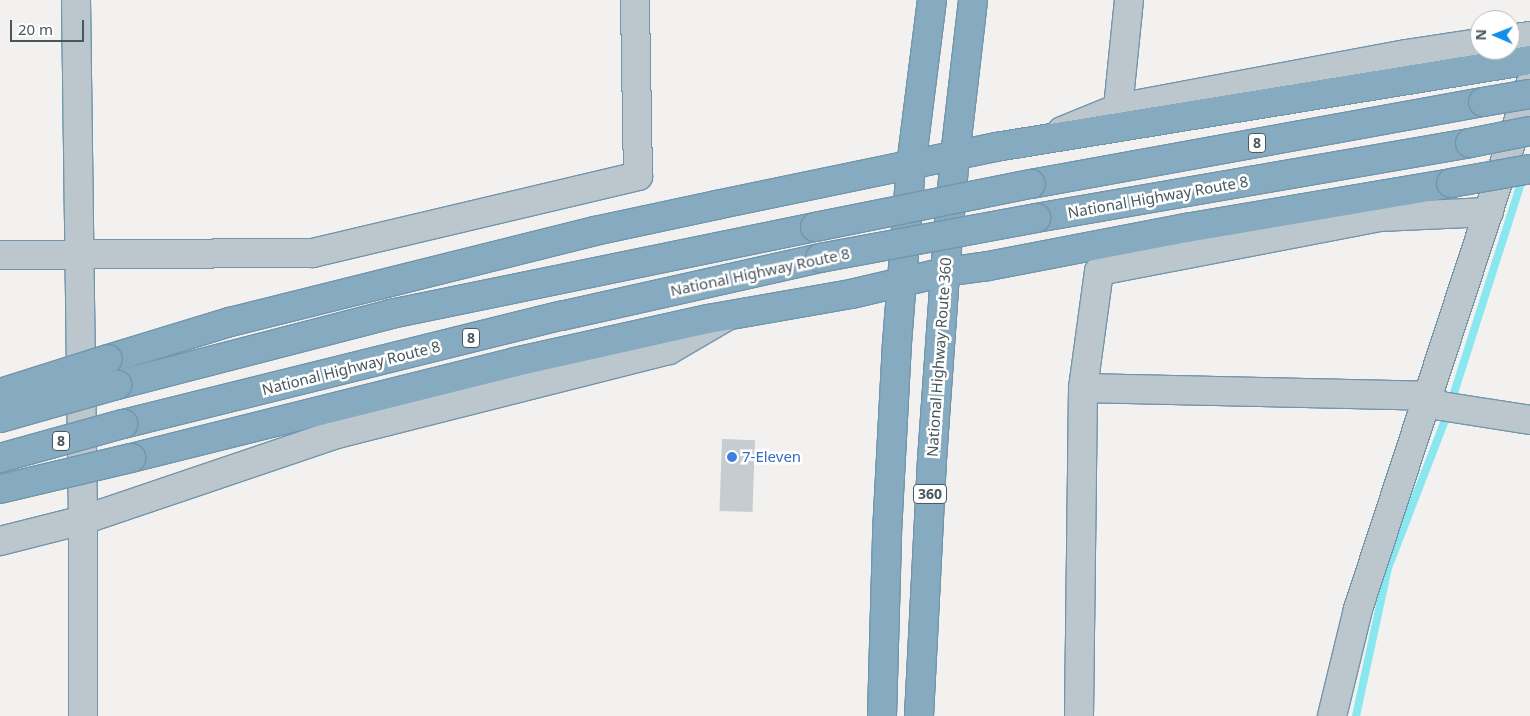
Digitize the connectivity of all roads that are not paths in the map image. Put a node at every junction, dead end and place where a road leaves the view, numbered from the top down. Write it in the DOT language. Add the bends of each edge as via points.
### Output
graph roads {
  1 [pos="76,0"];
  2 [pos="635,0"];
  3 [pos="932,0"];
  4 [pos="973,0"];
  5 [pos="1129,0"];
  6 [pos="1470,55"];
  7 [pos="1470,58"];
  8 [pos="1530,85"];
  9 [pos="1530,94"];
  10 [pos="1118,108"];
  11 [pos="1530,131"];
  12 [pos="1040,140"];
  13 [pos="954,156"];
  14 [pos="911,166"];
  15 [pos="1530,168"];
  16 [pos="1489,212"];
  17 [pos="0,254"];
  18 [pos="80,254"];
  19 [pos="945,272"];
  20 [pos="901,283"];
  21 [pos="730,315"];
  22 [pos="1083,388"];
  23 [pos="0,393"];
  24 [pos="1444,403"];
  25 [pos="0,418"];
  26 [pos="1530,420"];
  27 [pos="0,458"];
  28 [pos="0,489"];
  29 [pos="83,520"];
  30 [pos="0,541"];
  31 [pos="83,716"];
  32 [pos="882,716"];
  33 [pos="919,716"];
  34 [pos="1078,716"];
  35 [pos="1332,716"];
  1 -- 18 [label="street"];
  2 -- 18 [label="street" via="638,176 313,253"];
  3 -- 14 [label="highway"];
  4 -- 13 [label="highway, National Highway Route 360 / 360"];
  5 -- 10 [label="street"];
  6 -- 10 [label="street" via="1406,54"];
  7 -- 12 [label="highway"];
  8 -- 16 [label="street"];
  9 -- 25 [label="highway, 8, bridge" via="1031,184 391,314"];
  10 -- 12 [label="street"];
  11 -- 27 [label="highway, National Highway Route 8 / 8, bridge" via="820,258 561,316 123,424"];
  12 -- 13 [label="highway"];
  13 -- 14 [label="highway"];
  13 -- 19 [label="highway, National Highway Route 360 / 360"];
  14 -- 20 [label="highway"];
  14 -- 23 [label="highway, bridge" via="595,231 230,322"];
  15 -- 19 [label="highway, bridge"];
  16 -- 22 [label="street" via="1380,217 1099,271"];
  16 -- 24 [label="street"];
  17 -- 18 [label="street"];
  18 -- 29 [label="street"];
  19 -- 20 [label="highway"];
  19 -- 33 [label="highway, National Highway Route 360 / 360"];
  20 -- 21 [label="highway"];
  20 -- 32 [label="highway" via="887,533"];
  21 -- 28 [label="highway, bridge" via="515,362"];
  21 -- 29 [label="street" via="669,350 337,434"];
  22 -- 24 [label="street"];
  22 -- 34 [label="street"];
  24 -- 26 [label="street"];
  24 -- 35 [label="street" via="1358,609"];
  29 -- 30 [label="street"];
  29 -- 31 [label="street"];
}
